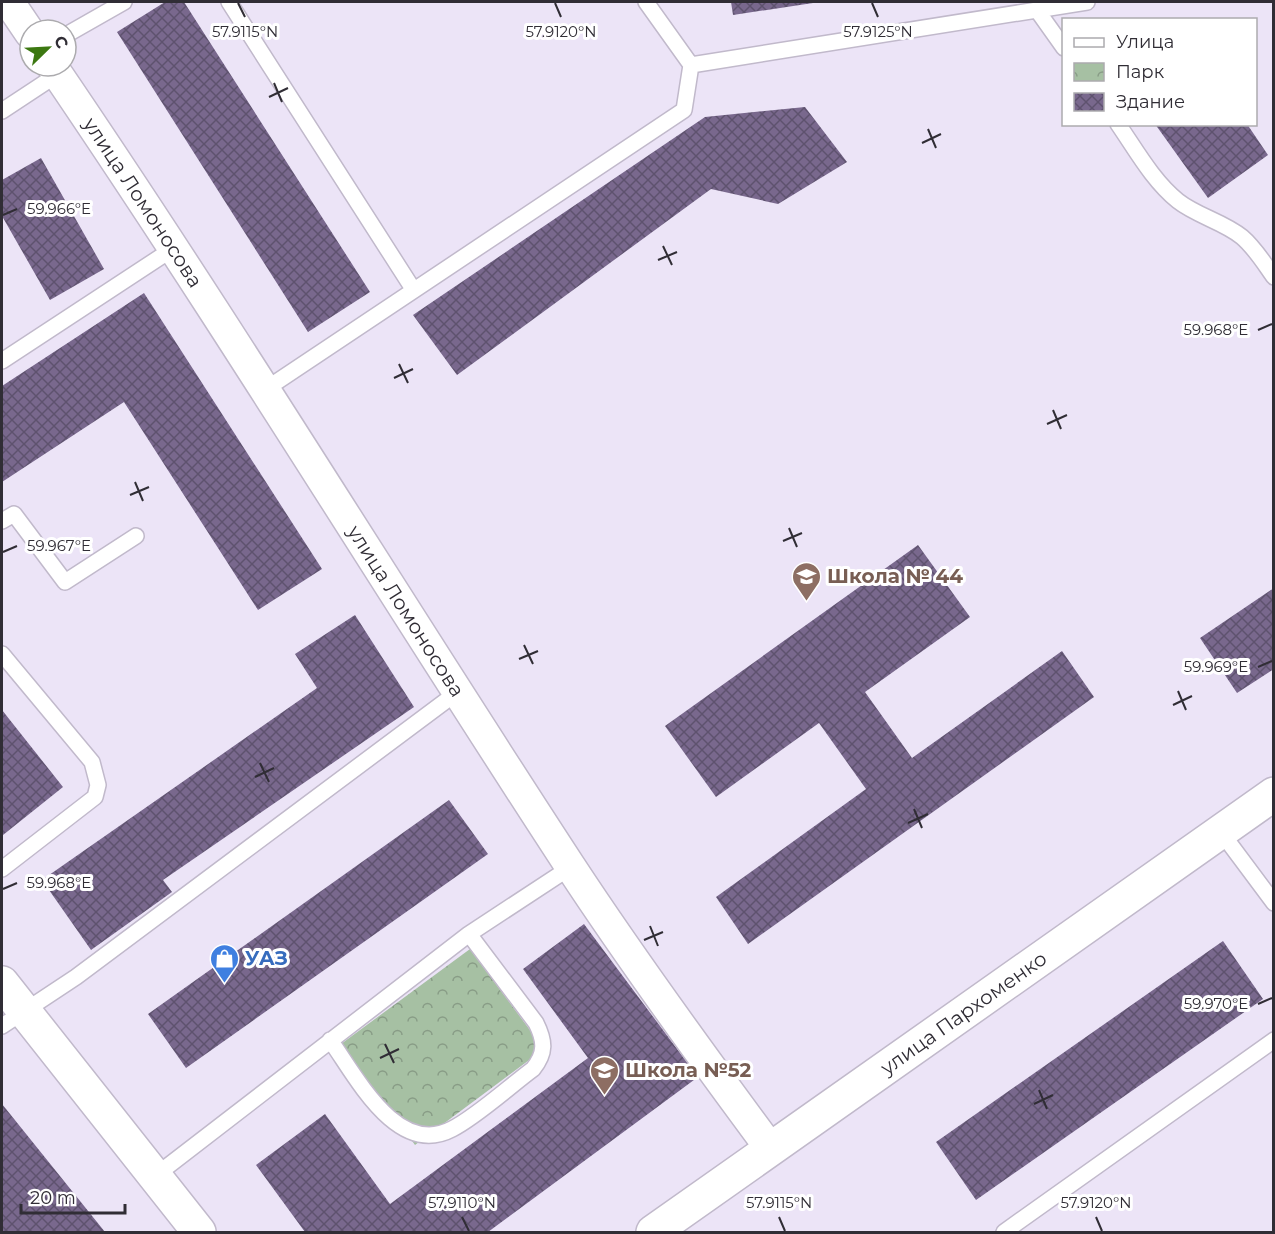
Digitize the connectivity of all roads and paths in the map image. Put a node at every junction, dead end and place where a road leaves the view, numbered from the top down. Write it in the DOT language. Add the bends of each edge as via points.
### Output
graph roads {
  1 [pos="9,2"];
  2 [pos="124,2"];
  3 [pos="229,2"];
  4 [pos="646,2"];
  5 [pos="1087,2"];
  6 [pos="1037,10"];
  7 [pos="20,18"];
  8 [pos="78,28"];
  9 [pos="1062,45"];
  10 [pos="691,65"];
  11 [pos="45,78"];
  12 [pos="60,78"];
  13 [pos="2,111"];
  14 [pos="1119,126"];
  15 [pos="174,248"];
  16 [pos="1274,277"];
  17 [pos="413,289"];
  18 [pos="2,361"];
  19 [pos="266,390"];
  20 [pos="2,521"];
  21 [pos="136,536"];
  22 [pos="2,654"];
  23 [pos="459,691"];
  24 [pos="1274,794"];
  25 [pos="1221,831"];
  26 [pos="570,867"];
  27 [pos="2,868"];
  28 [pos="1274,903"];
  29 [pos="469,934"];
  30 [pos="2,983"];
  31 [pos="12,1018"];
  32 [pos="330,1040"];
  33 [pos="1274,1040"];
  34 [pos="770,1148"];
  35 [pos="155,1176"];
  36 [pos="199,1233"];
  37 [pos="653,1233"];
  38 [pos="1004,1233"];
  1 -- 7 [label="street"];
  2 -- 8 [label="lane"];
  3 -- 17 [label="lane"];
  4 -- 10 [label="lane"];
  5 -- 6 [label="lane"];
  6 -- 9 [label="lane"];
  6 -- 10 [label="lane"];
  10 -- 17 [label="lane" via="684,110"];
  11 -- 13 [label="lane"];
  12 -- 15 [label="street, улица Ломоносова"];
  14 -- 16 [label="lane" via="1176,199 1240,236"];
  15 -- 18 [label="lane"];
  15 -- 19 [label="street, улица Ломоносова"];
  17 -- 19 [label="lane"];
  19 -- 23 [label="street, улица Ломоносова"];
  20 -- 21 [label="lane" via="14,514 65,582"];
  22 -- 27 [label="lane" via="92,762 98,786 95,797"];
  23 -- 26 [label="street, улица Ломоносова"];
  23 -- 31 [label="lane" via="76,977"];
  24 -- 25 [label="main road, улица Пархоменко"];
  25 -- 28 [label="lane"];
  25 -- 34 [label="main road, улица Пархоменко"];
  26 -- 29 [label="lane"];
  26 -- 34 [label="street, улица Ломоносова"];
  29 -- 32 [label="lane"];
  29 -- 32 [label="lane" via="542,1035 541,1060 533,1069 451,1130 415,1134 400,1129 382,1112"];
  30 -- 31 [label="main road"];
  31 -- 35 [label="main road"];
  32 -- 35 [label="lane"];
  33 -- 38 [label="lane"];
  34 -- 37 [label="main road, улица Пархоменко"];
  35 -- 36 [label="main road"];
}
